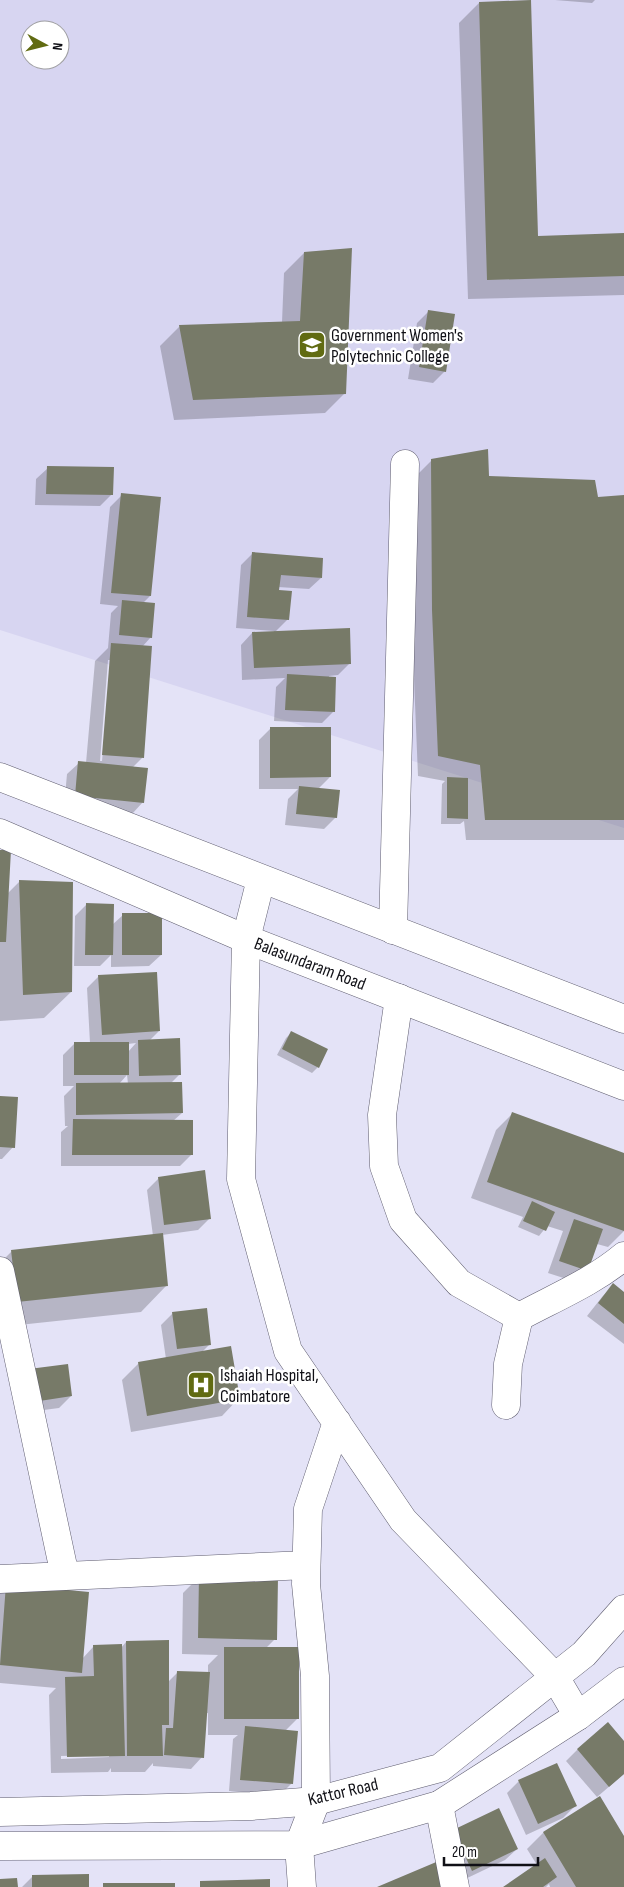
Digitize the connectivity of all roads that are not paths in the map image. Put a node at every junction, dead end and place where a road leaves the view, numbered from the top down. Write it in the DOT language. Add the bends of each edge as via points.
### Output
graph roads {
  1 [pos="405,464"];
  2 [pos="0,777"];
  3 [pos="0,833"];
  4 [pos="261,879"];
  5 [pos="393,930"];
  6 [pos="246,938"];
  7 [pos="400,998"];
  8 [pos="624,1019"];
  9 [pos="624,1086"];
  10 [pos="624,1256"];
  11 [pos="0,1271"];
  12 [pos="519,1317"];
  13 [pos="506,1405"];
  14 [pos="337,1422"];
  15 [pos="306,1565"];
  16 [pos="65,1576"];
  17 [pos="0,1579"];
  18 [pos="624,1609"];
  19 [pos="555,1677"];
  20 [pos="624,1681"];
  21 [pos="578,1716"];
  22 [pos="316,1801"];
  23 [pos="439,1805"];
  24 [pos="0,1812"];
  25 [pos="299,1845"];
  26 [pos="0,1846"];
  27 [pos="302,1887"];
  28 [pos="455,1887"];
  1 -- 5 [label="main road"];
  2 -- 4 [label="main road"];
  3 -- 6 [label="main road, Balasundaram Road"];
  4 -- 5 [label="main road"];
  4 -- 6 [label="main road"];
  5 -- 8 [label="main road"];
  6 -- 7 [label="main road, Balasundaram Road"];
  6 -- 14 [label="main road" via="241,1179 288,1351"];
  7 -- 9 [label="main road, Balasundaram Road"];
  7 -- 12 [label="main road" via="382,1115 384,1166 403,1220 459,1283"];
  10 -- 12 [label="main road"];
  11 -- 16 [label="main road"];
  12 -- 13 [label="main road" via="508,1364"];
  14 -- 15 [label="main road" via="308,1509"];
  14 -- 19 [label="main road" via="403,1520"];
  15 -- 16 [label="main road"];
  15 -- 22 [label="main road" via="315,1676"];
  16 -- 17 [label="main road"];
  18 -- 19 [label="main road, Kattor Road" via="584,1654"];
  19 -- 21 [label="main road"];
  19 -- 22 [label="main road, Kattor Road" via="440,1768"];
  20 -- 21 [label="main road, Kattor Road"];
  21 -- 23 [label="main road, Kattor Road"];
  22 -- 24 [label="main road, Kattor Road" via="251,1806"];
  22 -- 25 [label="main road"];
  23 -- 25 [label="main road, Kattor Road"];
  23 -- 28 [label="main road"];
  25 -- 26 [label="main road, Kattor Road"];
  25 -- 27 [label="main road"];
}
